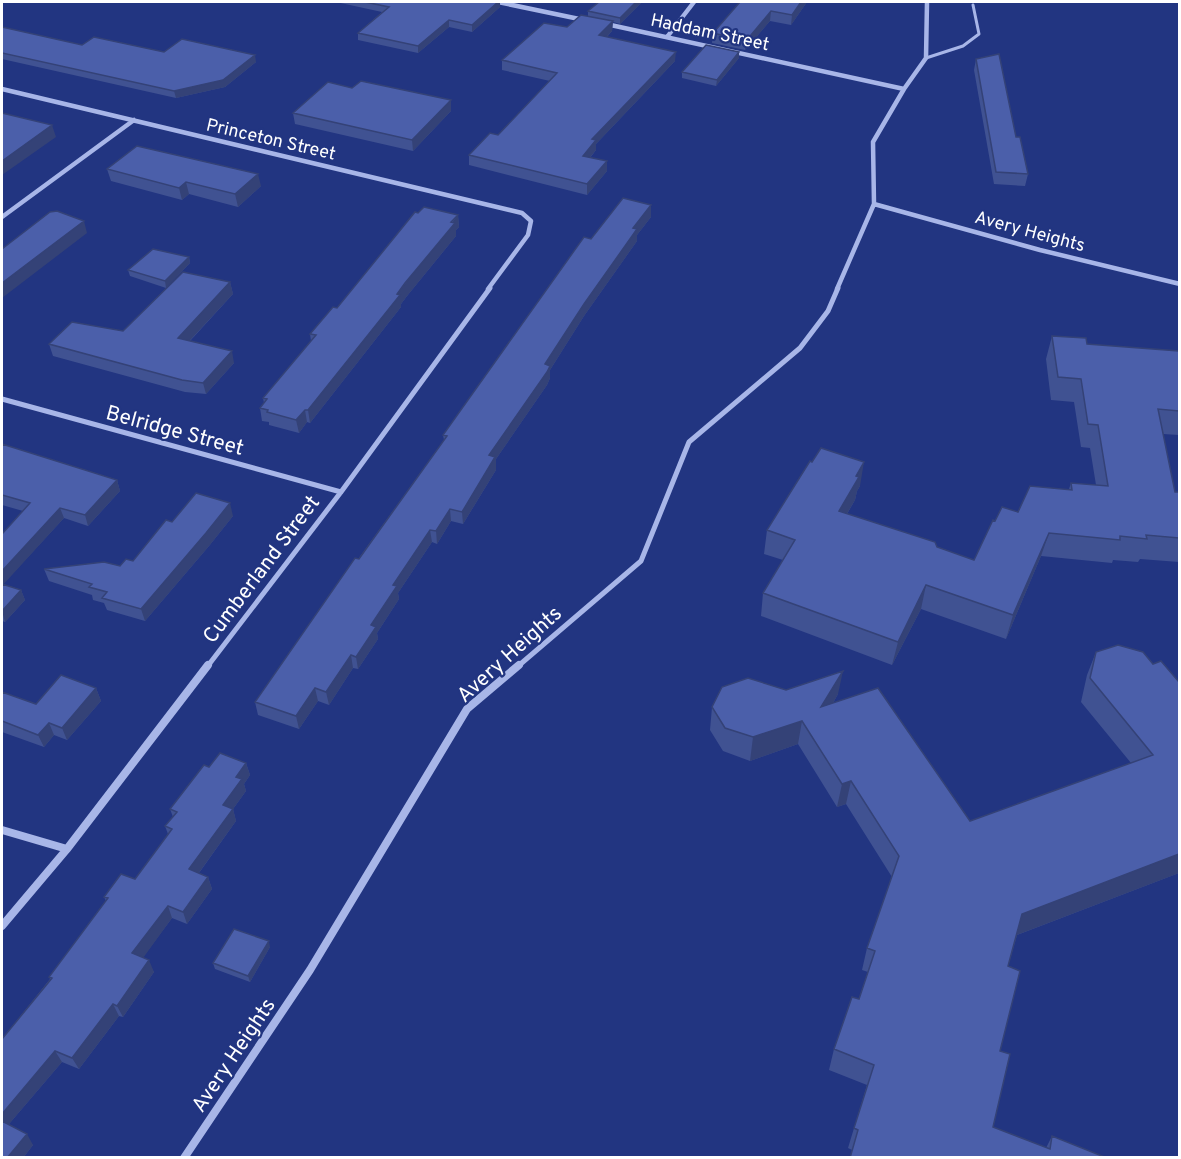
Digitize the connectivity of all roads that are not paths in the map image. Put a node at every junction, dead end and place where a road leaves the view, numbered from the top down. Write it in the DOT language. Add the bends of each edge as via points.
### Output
graph roads {
  1 [pos="498,2"];
  2 [pos="694,2"];
  3 [pos="927,2"];
  4 [pos="973,5"];
  5 [pos="588,21"];
  6 [pos="599,23"];
  7 [pos="667,37"];
  8 [pos="926,58"];
  9 [pos="904,88"];
  10 [pos="2,89"];
  11 [pos="134,120"];
  12 [pos="874,204"];
  13 [pos="2,217"];
  14 [pos="531,221"];
  15 [pos="1179,284"];
  16 [pos="2,399"];
  17 [pos="340,492"];
  18 [pos="2,830"];
  19 [pos="67,849"];
  20 [pos="2,926"];
  21 [pos="184,1158"];
  1 -- 5 [label="street"];
  2 -- 7 [label="street"];
  3 -- 8 [label="street"];
  4 -- 8 [label="lane" via="979,34 963,46"];
  6 -- 7 [label="street, Haddam Street"];
  7 -- 9 [label="street, Haddam Street"];
  8 -- 9 [label="street, Avery Heights"];
  9 -- 12 [label="street, Avery Heights" via="873,142"];
  10 -- 11 [label="street, Princeton Street"];
  11 -- 13 [label="street"];
  11 -- 14 [label="street, Princeton Street" via="522,213"];
  12 -- 15 [label="street, Avery Heights"];
  12 -- 21 [label="street, Avery Heights" via="828,311 800,348 689,442 641,561 467,709 310,970"];
  14 -- 17 [label="street, Cumberland Street" via="528,235"];
  16 -- 17 [label="street, Belridge Street"];
  17 -- 19 [label="street, Cumberland Street"];
  18 -- 19 [label="street"];
  19 -- 20 [label="street, Cumberland Street"];
}
